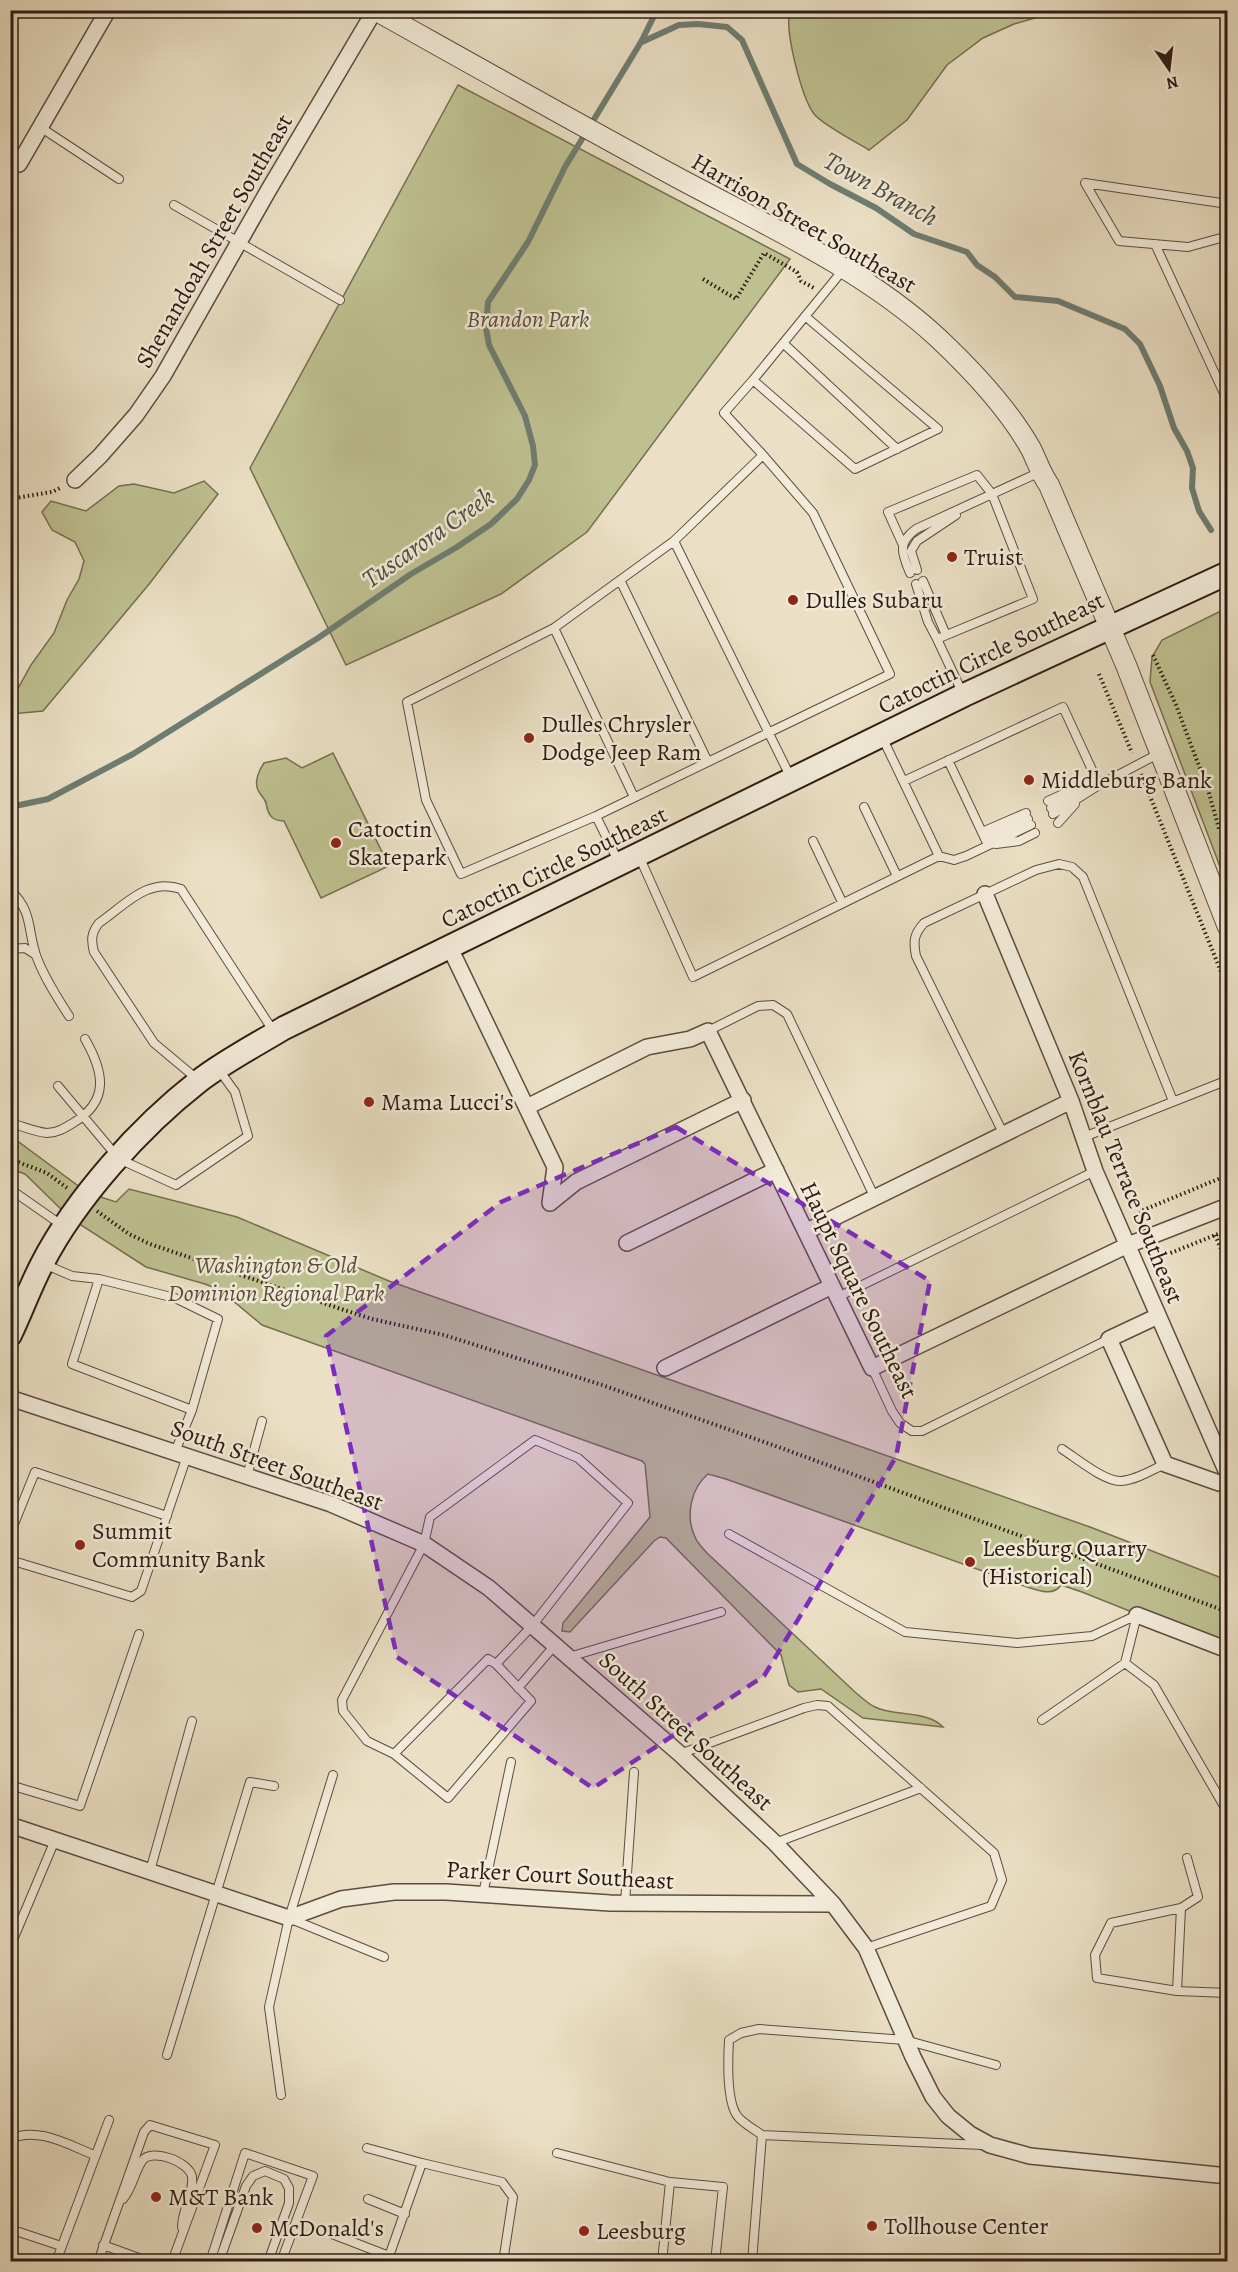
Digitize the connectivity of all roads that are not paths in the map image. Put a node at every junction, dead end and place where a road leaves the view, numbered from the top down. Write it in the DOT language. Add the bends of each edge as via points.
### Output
graph roads {
  1 [pos="108,10"];
  2 [pos="375,10"];
  3 [pos="40,127"];
  4 [pos="19,164"];
  5 [pos="119,179"];
  6 [pos="1227,204"];
  7 [pos="174,205"];
  8 [pos="1227,236"];
  9 [pos="239,242"];
  10 [pos="1155,244"];
  11 [pos="843,270"];
  12 [pos="340,300"];
  13 [pos="806,316"];
  14 [pos="783,343"];
  15 [pos="753,380"];
  16 [pos="1227,402"];
  17 [pos="897,449"];
  18 [pos="763,455"];
  19 [pos="1040,472"];
  20 [pos="75,480"];
  21 [pos="992,494"];
  22 [pos="966,506"];
  23 [pos="674,541"];
  24 [pos="903,545"];
  25 [pos="1227,573"];
  26 [pos="620,580"];
  27 [pos="1110,626"];
  28 [pos="554,628"];
  29 [pos="946,635"];
  30 [pos="937,639"];
  31 [pos="964,695"];
  32 [pos="768,733"];
  33 [pos="882,736"];
  34 [pos="1160,753"];
  35 [pos="948,760"];
  36 [pos="708,762"];
  37 [pos="791,780"];
  38 [pos="904,781"];
  39 [pos="1098,782"];
  40 [pos="1083,795"];
  41 [pos="634,797"];
  42 [pos="864,807"];
  43 [pos="596,816"];
  44 [pos="1058,823"];
  45 [pos="1035,833"];
  46 [pos="985,838"];
  47 [pos="813,841"];
  48 [pos="939,856"];
  49 [pos="629,860"];
  50 [pos="897,876"];
  51 [pos="10,890"];
  52 [pos="985,894"];
  53 [pos="842,902"];
  54 [pos="1227,927"];
  55 [pos="450,948"];
  56 [pos="10,949"];
  57 [pos="36,955"];
  58 [pos="69,1016"];
  59 [pos="708,1031"];
  60 [pos="275,1034"];
  61 [pos="85,1040"];
  62 [pos="218,1069"];
  63 [pos="1227,1080"];
  64 [pos="199,1081"];
  65 [pos="58,1086"];
  66 [pos="743,1100"];
  67 [pos="1071,1101"];
  68 [pos="1173,1101"];
  69 [pos="527,1107"];
  70 [pos="83,1117"];
  71 [pos="10,1122"];
  72 [pos="1003,1133"];
  73 [pos="1084,1137"];
  74 [pos="119,1159"];
  75 [pos="776,1170"];
  76 [pos="1095,1171"];
  77 [pos="10,1189"];
  78 [pos="874,1196"];
  79 [pos="1227,1206"];
  80 [pos="64,1227"];
  81 [pos="807,1231"];
  82 [pos="627,1243"];
  83 [pos="1128,1245"];
  84 [pos="42,1264"];
  85 [pos="99,1279"];
  86 [pos="835,1292"];
  87 [pos="1158,1316"];
  88 [pos="10,1335"];
  89 [pos="1109,1339"];
  90 [pos="665,1368"];
  91 [pos="872,1368"];
  92 [pos="10,1398"];
  93 [pos="192,1410"];
  94 [pos="262,1421"];
  95 [pos="1062,1449"];
  96 [pos="181,1454"];
  97 [pos="1166,1464"];
  98 [pos="1227,1475"];
  99 [pos="247,1476"];
  100 [pos="1227,1482"];
  101 [pos="167,1516"];
  102 [pos="10,1534"];
  103 [pos="729,1534"];
  104 [pos="424,1544"];
  105 [pos="10,1560"];
  106 [pos="721,1612"];
  107 [pos="1137,1615"];
  108 [pos="532,1626"];
  109 [pos="139,1634"];
  110 [pos="555,1645"];
  111 [pos="1227,1650"];
  112 [pos="569,1657"];
  113 [pos="1125,1663"];
  114 [pos="496,1664"];
  115 [pos="518,1688"];
  116 [pos="1042,1720"];
  117 [pos="192,1721"];
  118 [pos="394,1754"];
  119 [pos="680,1754"];
  120 [pos="511,1762"];
  121 [pos="634,1772"];
  122 [pos="333,1775"];
  123 [pos="10,1785"];
  124 [pos="274,1786"];
  125 [pos="921,1788"];
  126 [pos="1227,1813"];
  127 [pos="10,1825"];
  128 [pos="55,1840"];
  129 [pos="775,1843"];
  130 [pos="1187,1858"];
  131 [pos="150,1871"];
  132 [pos="217,1894"];
  133 [pos="483,1894"];
  134 [pos="625,1904"];
  135 [pos="833,1904"];
  136 [pos="1181,1908"];
  137 [pos="289,1918"];
  138 [pos="10,1947"];
  139 [pos="866,1948"];
  140 [pos="384,1957"];
  141 [pos="1177,1991"];
  142 [pos="1227,1993"];
  143 [pos="905,2040"];
  144 [pos="167,2055"];
  145 [pos="996,2065"];
  146 [pos="281,2095"];
  147 [pos="109,2120"];
  148 [pos="762,2135"];
  149 [pos="10,2139"];
  150 [pos="990,2145"];
  151 [pos="367,2148"];
  152 [pos="557,2153"];
  153 [pos="94,2155"];
  154 [pos="422,2163"];
  155 [pos="1227,2176"];
  156 [pos="670,2182"];
  157 [pos="368,2199"];
  158 [pos="118,2205"];
  159 [pos="405,2214"];
  160 [pos="10,2229"];
  161 [pos="182,2234"];
  162 [pos="333,2234"];
  163 [pos="103,2245"];
  164 [pos="61,2246"];
  165 [pos="388,2259"];
  166 [pos="56,2262"];
  167 [pos="98,2262"];
  168 [pos="150,2262"];
  169 [pos="172,2262"];
  170 [pos="210,2262"];
  171 [pos="219,2262"];
  172 [pos="268,2262"];
  173 [pos="280,2262"];
  174 [pos="503,2262"];
  175 [pos="662,2262"];
  176 [pos="715,2262"];
  177 [pos="752,2262"];
  1 -- 3 [label="street"];
  2 -- 9 [label="street, Shenandoah Street Southeast"];
  2 -- 11 [label="street, Harrison Street Southeast"];
  3 -- 4 [label="street"];
  3 -- 5 [label="lane"];
  6 -- 10 [label="lane" via="1085,183 1119,241"];
  7 -- 9 [label="lane"];
  8 -- 10 [label="lane" via="1188,247"];
  9 -- 12 [label="lane"];
  9 -- 20 [label="street, Shenandoah Street Southeast" via="163,376 136,415"];
  10 -- 16 [label="lane"];
  11 -- 13 [label="lane"];
  11 -- 19 [label="street, Harrison Street Southeast" via="896,303 953,354 1009,418 1031,449"];
  13 -- 14 [label="lane"];
  13 -- 17 [label="lane" via="938,429"];
  14 -- 15 [label="lane"];
  14 -- 17 [label="lane"];
  15 -- 17 [label="lane" via="855,469"];
  15 -- 18 [label="lane" via="724,413"];
  18 -- 23 [label="lane"];
  18 -- 32 [label="lane" via="813,513 890,674"];
  19 -- 21 [label="lane"];
  19 -- 27 [label="street, Harrison Street Southeast"];
  21 -- 22 [label="lane"];
  21 -- 24 [label="lane" via="977,475 888,512"];
  21 -- 29 [label="lane" via="1033,599"];
  22 -- 24 [label="lane" via="916,529"];
  22 -- 24 [label="lane" via="918,541 911,550 913,572 903,556"];
  23 -- 26 [label="lane"];
  23 -- 32 [label="lane"];
  25 -- 27 [label="main road, Catoctin Circle Southeast"];
  26 -- 28 [label="lane"];
  26 -- 36 [label="lane"];
  27 -- 31 [label="main road, Catoctin Circle Southeast"];
  27 -- 34 [label="street, Harrison Street Southeast"];
  28 -- 41 [label="lane"];
  28 -- 43 [label="lane" via="406,702 426,800 461,874"];
  29 -- 30 [label="lane"];
  29 -- 30 [label="lane" via="919,583 928,622"];
  30 -- 31 [label="lane"];
  31 -- 33 [label="main road, Catoctin Circle Southeast"];
  32 -- 36 [label="lane"];
  32 -- 37 [label="lane"];
  33 -- 37 [label="main road, Catoctin Circle Southeast"];
  33 -- 38 [label="lane"];
  34 -- 39 [label="lane"];
  34 -- 54 [label="street, Harrison Street Southeast"];
  35 -- 38 [label="lane"];
  35 -- 39 [label="lane" via="1063,706"];
  35 -- 46 [label="lane"];
  36 -- 41 [label="lane"];
  37 -- 49 [label="main road, Catoctin Circle Southeast"];
  38 -- 48 [label="lane"];
  39 -- 40 [label="lane"];
  39 -- 40 [label="lane" via="1051,808"];
  40 -- 44 [label="lane"];
  41 -- 43 [label="lane"];
  42 -- 50 [label="lane"];
  43 -- 49 [label="lane"];
  45 -- 46 [label="lane" via="1019,841"];
  46 -- 46 [label="lane" via="1029,819"];
  46 -- 48 [label="lane" via="966,856 954,860"];
  47 -- 53 [label="lane"];
  48 -- 50 [label="lane"];
  49 -- 53 [label="lane" via="693,977"];
  49 -- 55 [label="main road, Catoctin Circle Southeast"];
  50 -- 53 [label="lane"];
  51 -- 57 [label="lane" via="28,914"];
  52 -- 67 [label="street, Kornblau Terrace Southeast"];
  52 -- 68 [label="lane" via="1036,870 1059,864 1072,867 1083,877"];
  52 -- 72 [label="lane" via="924,923 915,933 914,945"];
  55 -- 60 [label="main road, Catoctin Circle Southeast"];
  55 -- 69 [label="street"];
  56 -- 57 [label="lane" via="26,948"];
  57 -- 58 [label="lane"];
  59 -- 66 [label="street, Haupt Square Southeast"];
  59 -- 69 [label="street" via="690,1039 653,1044"];
  59 -- 78 [label="lane" via="758,1006 773,1005 787,1014"];
  60 -- 62 [label="main road, Catoctin Circle Southeast"];
  60 -- 64 [label="lane" via="181,889 171,885 148,888 99,923 93,931 94,952 154,1043"];
  61 -- 70 [label="lane" via="96,1059 102,1086"];
  62 -- 64 [label="main road, Catoctin Circle Southeast"];
  62 -- 74 [label="lane" via="235,1092 248,1136 177,1185"];
  63 -- 68 [label="lane"];
  64 -- 74 [label="main road, Catoctin Circle Southeast"];
  65 -- 70 [label="lane"];
  66 -- 69 [label="street" via="576,1182 550,1203 555,1167"];
  66 -- 75 [label="street, Haupt Square Southeast"];
  67 -- 72 [label="street"];
  67 -- 73 [label="street, Kornblau Terrace Southeast"];
  68 -- 73 [label="lane"];
  70 -- 71 [label="lane" via="60,1131 47,1132"];
  70 -- 74 [label="lane"];
  72 -- 78 [label="street"];
  73 -- 76 [label="street, Kornblau Terrace Southeast"];
  74 -- 80 [label="main road, Catoctin Circle Southeast"];
  75 -- 81 [label="street, Haupt Square Southeast"];
  75 -- 82 [label="street"];
  76 -- 83 [label="street, Kornblau Terrace Southeast"];
  76 -- 86 [label="lane"];
  77 -- 80 [label="lane"];
  78 -- 81 [label="street"];
  79 -- 83 [label="street"];
  80 -- 84 [label="main road, Catoctin Circle Southeast"];
  81 -- 86 [label="street, Haupt Square Southeast"];
  83 -- 87 [label="street, Kornblau Terrace Southeast"];
  83 -- 91 [label="street"];
  84 -- 85 [label="lane" via="72,1276"];
  84 -- 88 [label="main road, Catoctin Circle Southeast"];
  85 -- 93 [label="lane" via="72,1364"];
  85 -- 93 [label="lane" via="175,1298 218,1319"];
  86 -- 90 [label="street"];
  86 -- 91 [label="street, Haupt Square Southeast"];
  87 -- 89 [label="street"];
  87 -- 98 [label="street, Kornblau Terrace Southeast"];
  89 -- 91 [label="lane, Haupt Square Southeast" via="917,1432 896,1418"];
  89 -- 97 [label="street"];
  92 -- 96 [label="street, South Street Southeast"];
  93 -- 96 [label="lane"];
  94 -- 99 [label="lane"];
  95 -- 97 [label="lane" via="1118,1481"];
  96 -- 99 [label="street, South Street Southeast"];
  96 -- 101 [label="lane"];
  97 -- 100 [label="street" via="1219,1483"];
  99 -- 104 [label="street, South Street Southeast" via="331,1504"];
  101 -- 102 [label="lane" via="36,1472"];
  101 -- 105 [label="lane" via="141,1591 132,1597"];
  103 -- 107 [label="lane" via="905,1632 1017,1643 1092,1636"];
  104 -- 108 [label="street, South Street Southeast" via="489,1588"];
  104 -- 108 [label="lane" via="430,1517 535,1440 578,1458 628,1503"];
  104 -- 118 [label="lane" via="342,1700 343,1711 367,1741"];
  106 -- 112 [label="lane"];
  107 -- 111 [label="street"];
  107 -- 113 [label="lane"];
  108 -- 110 [label="street, South Street Southeast"];
  108 -- 114 [label="lane"];
  109 -- 123 [label="lane" via="80,1806"];
  110 -- 112 [label="street, South Street Southeast"];
  110 -- 115 [label="lane"];
  112 -- 119 [label="street, South Street Southeast"];
  113 -- 116 [label="lane"];
  113 -- 126 [label="lane" via="1154,1685"];
  114 -- 115 [label="lane"];
  114 -- 118 [label="lane" via="488,1659"];
  115 -- 118 [label="lane" via="531,1701 448,1798"];
  117 -- 131 [label="lane"];
  119 -- 125 [label="lane" via="804,1708 828,1706"];
  119 -- 129 [label="street, South Street Southeast"];
  120 -- 133 [label="lane"];
  121 -- 134 [label="lane"];
  122 -- 137 [label="lane"];
  124 -- 132 [label="lane" via="250,1782"];
  125 -- 129 [label="lane"];
  125 -- 139 [label="lane" via="994,1853 1002,1880 991,1906"];
  127 -- 128 [label="street"];
  128 -- 131 [label="street"];
  128 -- 138 [label="lane"];
  129 -- 135 [label="street, South Street Southeast"];
  130 -- 136 [label="lane" via="1198,1897"];
  131 -- 132 [label="street"];
  132 -- 137 [label="street"];
  132 -- 144 [label="lane"];
  133 -- 134 [label="street, Parker Court Southeast"];
  133 -- 137 [label="street, Parker Court Southeast" via="394,1892 341,1899"];
  134 -- 135 [label="street, Parker Court Southeast"];
  135 -- 139 [label="street, South Street Southeast"];
  136 -- 141 [label="lane"];
  136 -- 141 [label="lane" via="1111,1923 1095,1955 1097,1978"];
  137 -- 140 [label="lane"];
  137 -- 146 [label="lane" via="269,2007"];
  139 -- 143 [label="street, South Street Southeast"];
  141 -- 142 [label="lane"];
  143 -- 145 [label="lane"];
  143 -- 148 [label="lane" via="759,2029 729,2040 730,2091 737,2117"];
  143 -- 150 [label="street, South Street Southeast" via="933,2097 948,2116"];
  147 -- 153 [label="lane"];
  148 -- 150 [label="lane"];
  148 -- 177 [label="lane"];
  149 -- 153 [label="lane" via="27,2133"];
  150 -- 155 [label="street, South Street Southeast" via="1030,2156"];
  151 -- 154 [label="lane"];
  152 -- 156 [label="lane"];
  153 -- 164 [label="lane"];
  154 -- 159 [label="lane"];
  154 -- 174 [label="lane" via="502,2182 513,2197"];
  156 -- 175 [label="lane"];
  156 -- 176 [label="lane" via="723,2187"];
  157 -- 159 [label="lane"];
  158 -- 161 [label="lane" via="130,2190 142,2160 148,2156 156,2154 185,2165 192,2178 182,2214"];
  158 -- 161 [label="lane" via="150,2125 215,2145"];
  158 -- 163 [label="lane"];
  159 -- 165 [label="lane"];
  160 -- 164 [label="lane"];
  161 -- 169 [label="lane"];
  162 -- 165 [label="lane"];
  163 -- 167 [label="lane"];
  163 -- 168 [label="lane"];
  164 -- 166 [label="lane"];
  170 -- 173 [label="lane" via="245,2153 313,2176"];
  171 -- 172 [label="lane" via="246,2186 253,2176 265,2171 284,2179 290,2195"];
}
